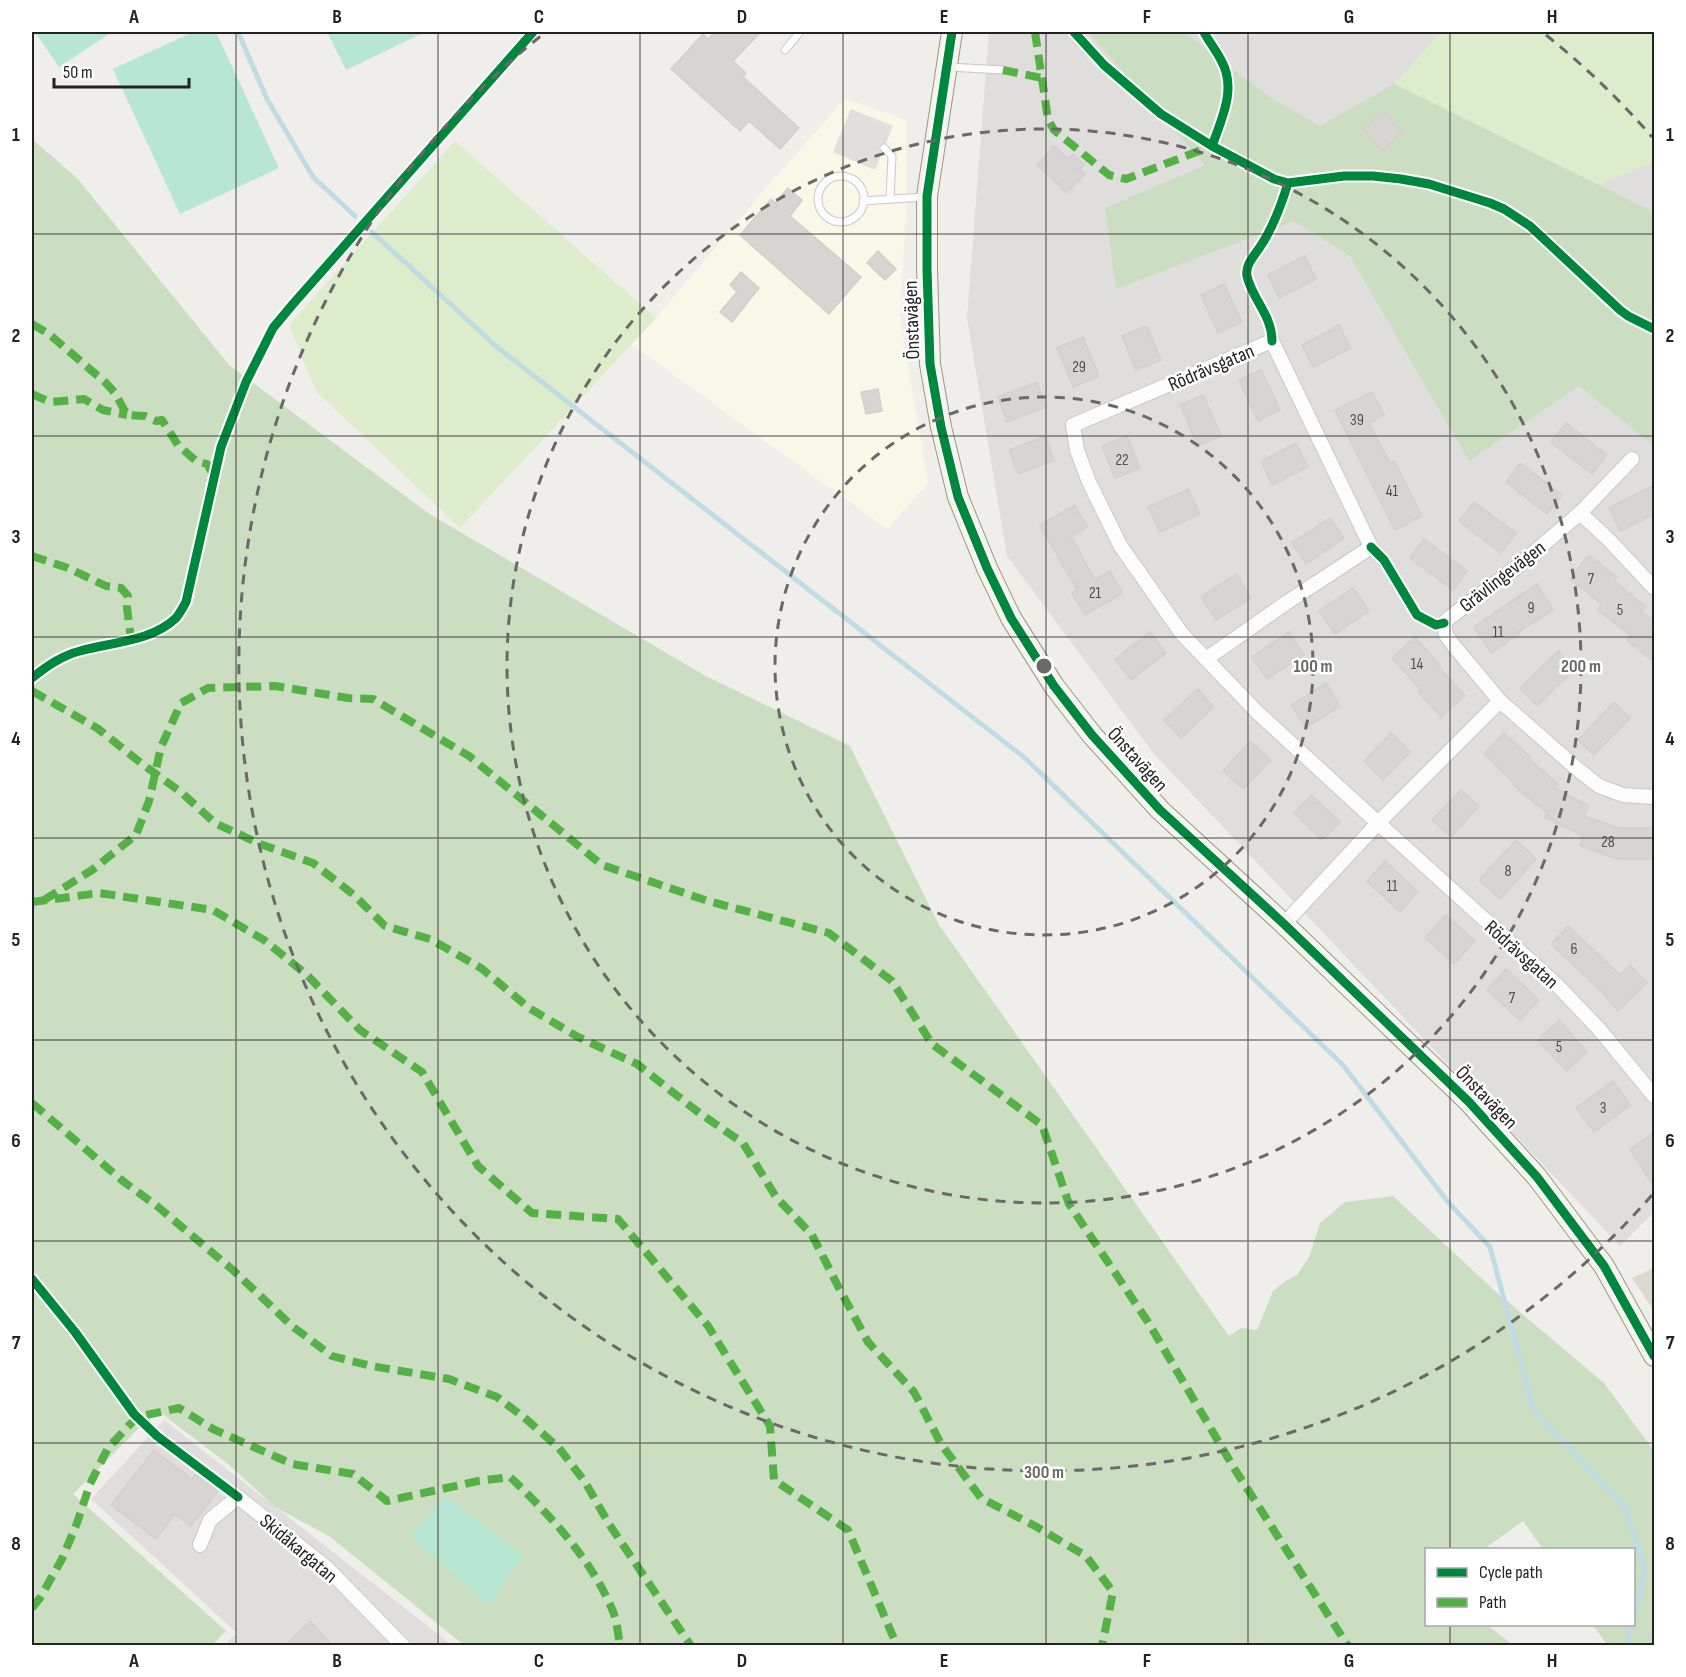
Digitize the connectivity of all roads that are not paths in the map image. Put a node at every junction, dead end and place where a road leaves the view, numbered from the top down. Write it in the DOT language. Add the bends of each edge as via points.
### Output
graph roads {
  1 [pos="798,32"];
  2 [pos="952,32"];
  3 [pos="785,50"];
  4 [pos="947,67"];
  5 [pos="1003,70"];
  6 [pos="884,148"];
  7 [pos="927,196"];
  8 [pos="891,199"];
  9 [pos="863,201"];
  10 [pos="1632,459"];
  11 [pos="1580,513"];
  12 [pos="1654,588"];
  13 [pos="1206,659"];
  14 [pos="1500,701"];
  15 [pos="1654,797"];
  16 [pos="1378,823"];
  17 [pos="1284,924"];
  18 [pos="1654,1096"];
  19 [pos="1654,1356"];
  20 [pos="200,1545"];
  21 [pos="404,1646"];
  1 -- 3 [label="lane"];
  2 -- 4 [label="street, Önstavägen"];
  4 -- 5 [label="lane"];
  4 -- 7 [label="street, Önstavägen"];
  6 -- 8 [label="lane" via="892,156"];
  7 -- 8 [label="lane"];
  7 -- 17 [label="street, Önstavägen" via="930,364 940,427 958,497 1011,618 1054,686 1092,735 1160,810"];
  8 -- 9 [label="lane"];
  9 -- 9 [label="lane" via="859,214 843,222 826,217 818,201 823,184 838,176 856,181"];
  10 -- 11 [label="street, Grävlingevägen"];
  11 -- 12 [label="street"];
  11 -- 14 [label="street, Grävlingevägen" via="1444,623 1446,635"];
  13 -- 13 [label="street, Rödrävsgatan" via="1182,634 1120,545 1089,482 1073,425 1272,341 1371,547"];
  13 -- 16 [label="street, Rödrävsgatan" via="1258,713"];
  14 -- 15 [label="street, Grävlingevägen" via="1599,786 1623,795"];
  14 -- 16 [label="street"];
  16 -- 17 [label="street"];
  16 -- 18 [label="street, Rödrävsgatan" via="1557,985"];
  17 -- 19 [label="street, Önstavägen" via="1469,1102 1537,1177 1604,1266"];
  20 -- 21 [label="street, Skidåkargatan" via="210,1520 238,1497 327,1568"];
}
